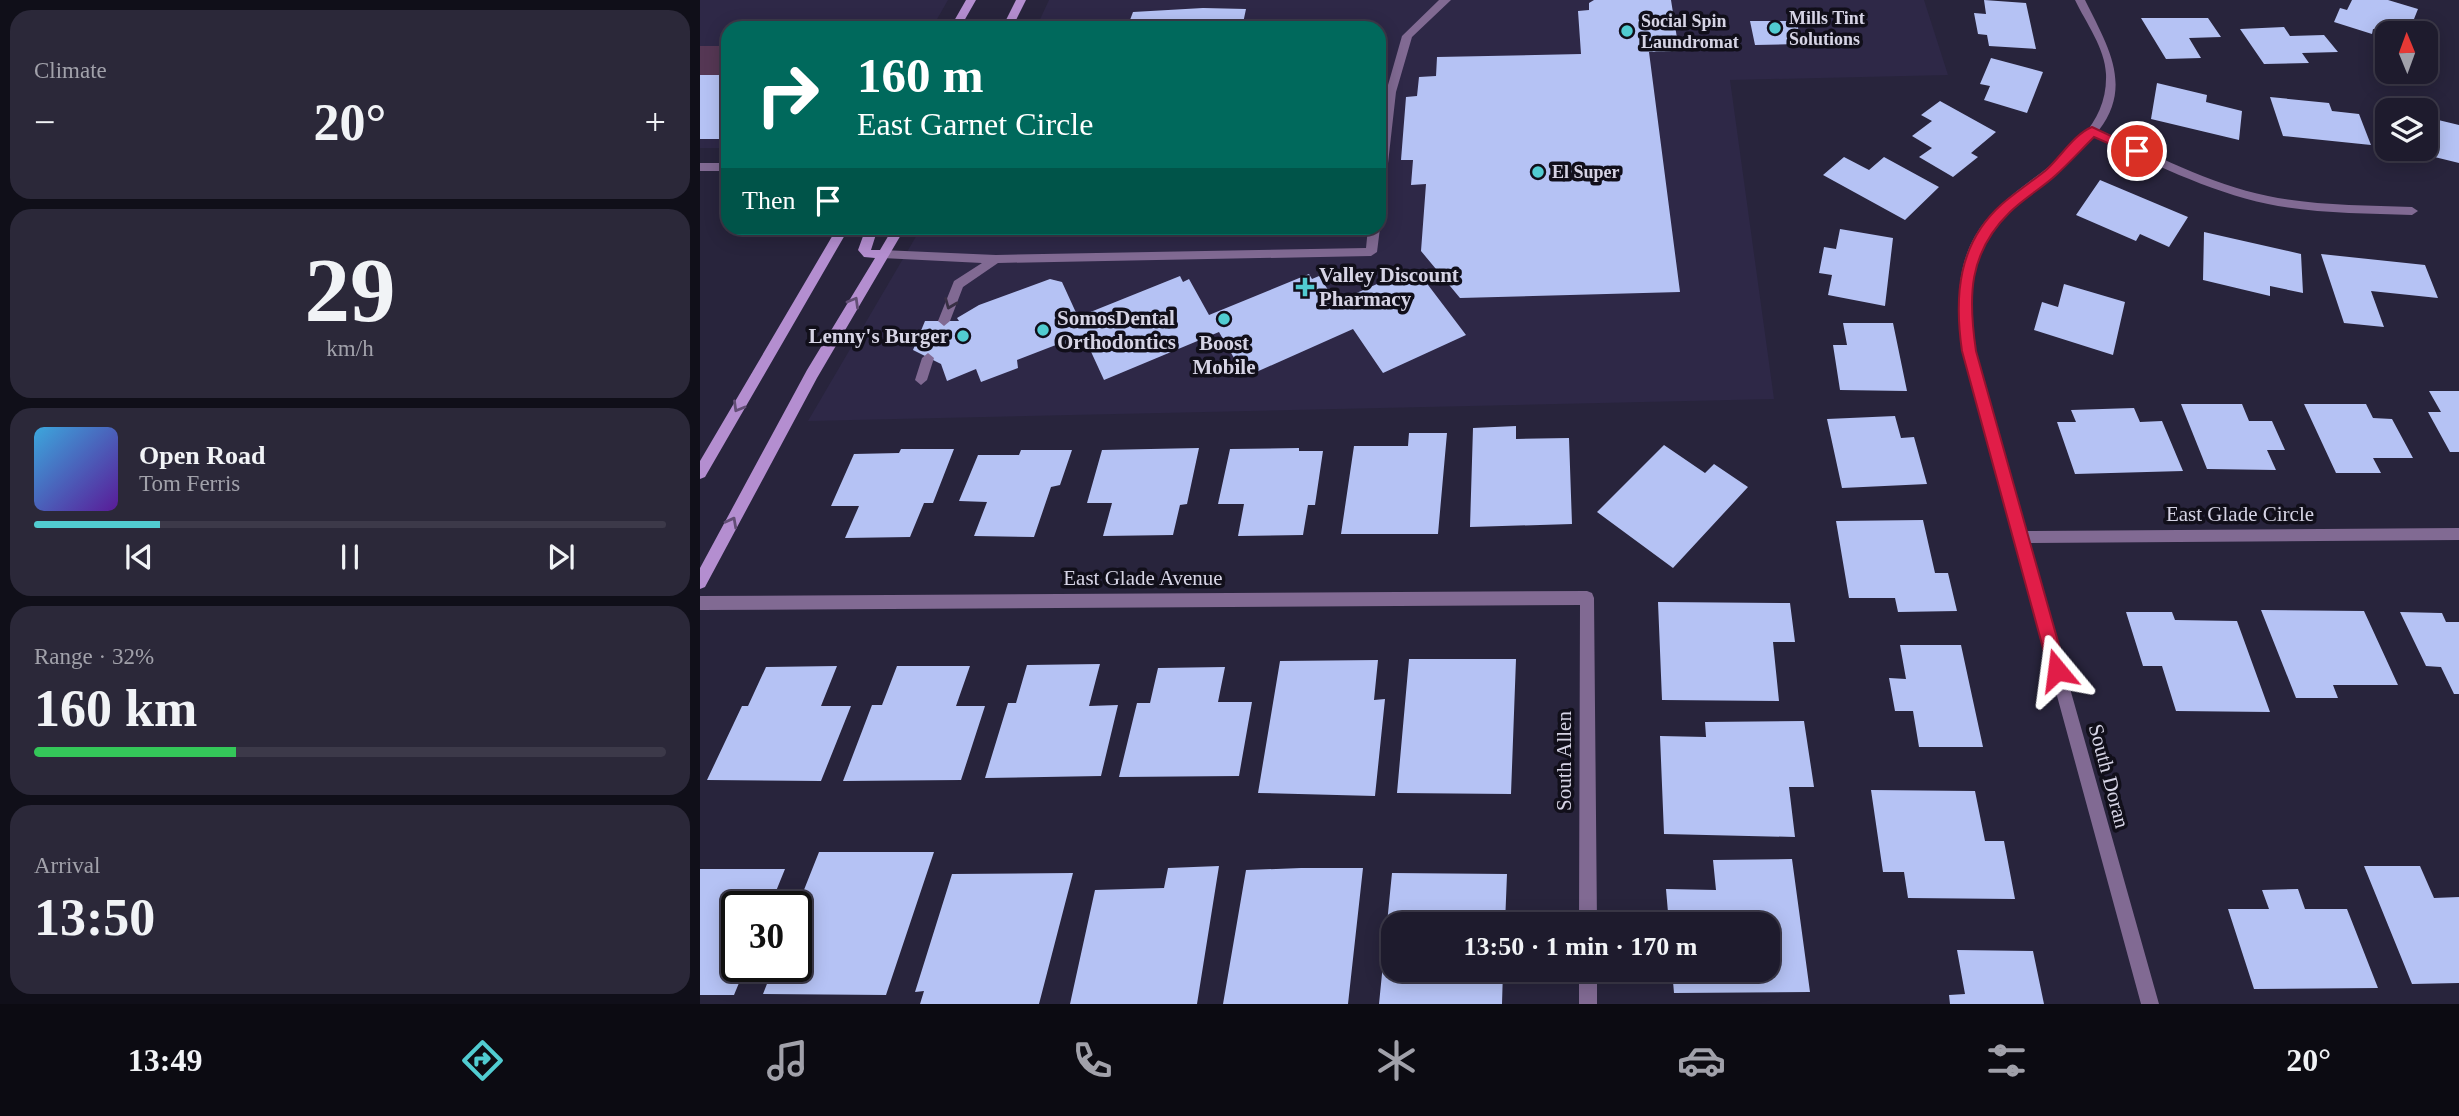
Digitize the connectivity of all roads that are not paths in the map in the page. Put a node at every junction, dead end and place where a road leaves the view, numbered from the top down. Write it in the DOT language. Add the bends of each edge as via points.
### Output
graph roads {
  1 [pos="971,0"];
  2 [pos="1021,0"];
  3 [pos="1446,0"];
  4 [pos="2080,0"];
  5 [pos="959,21"];
  6 [pos="1010,21"];
  7 [pos="2092,131"];
  8 [pos="1386,133"];
  9 [pos="700,167"];
  10 [pos="721,167"];
  11 [pos="2412,211"];
  12 [pos="839,235"];
  13 [pos="869,235"];
  14 [pos="894,235"];
  15 [pos="1373,235"];
  16 [pos="882,254"];
  17 [pos="996,259"];
  18 [pos="944,321"];
  19 [pos="928,358"];
  20 [pos="920,380"];
  21 [pos="700,473"];
  22 [pos="2459,534"];
  23 [pos="2021,537"];
  24 [pos="700,582"];
  25 [pos="1587,598"];
  26 [pos="700,603"];
  27 [pos="1588,912"];
  28 [pos="1588,982"];
  29 [pos="1588,1004"];
  30 [pos="2150,1004"];
  1 -- 5 [label="main road"];
  2 -- 6 [label="main road"];
  3 -- 8 [label="street" via="1407,36 1391,92"];
  4 -- 7 [label="street, South Doran" via="2104,48 2111,74 2109,99"];
  7 -- 11 [label="street" via="2228,190 2268,201"];
  7 -- 23 [label="street, South Doran" via="2051,173 2006,207 1982,234 1969,265 1964,317 1969,351"];
  9 -- 10 [label="street"];
  12 -- 21 [label="main road, one-way"];
  13 -- 16 [label="main road" via="864,250"];
  14 -- 16 [label="main road"];
  15 -- 17 [label="street" via="1371,253"];
  16 -- 17 [label="street"];
  24 -- 16 [label="main road, one-way"];
  17 -- 18 [label="street, one-way" via="958,284"];
  19 -- 20 [label="street"];
  22 -- 23 [label="street, East Glade Circle"];
  23 -- 30 [label="street, South Doran"];
  25 -- 26 [label="street, East Glade Avenue"];
  25 -- 27 [label="street, South Allen"];
  28 -- 29 [label="street"];
}
